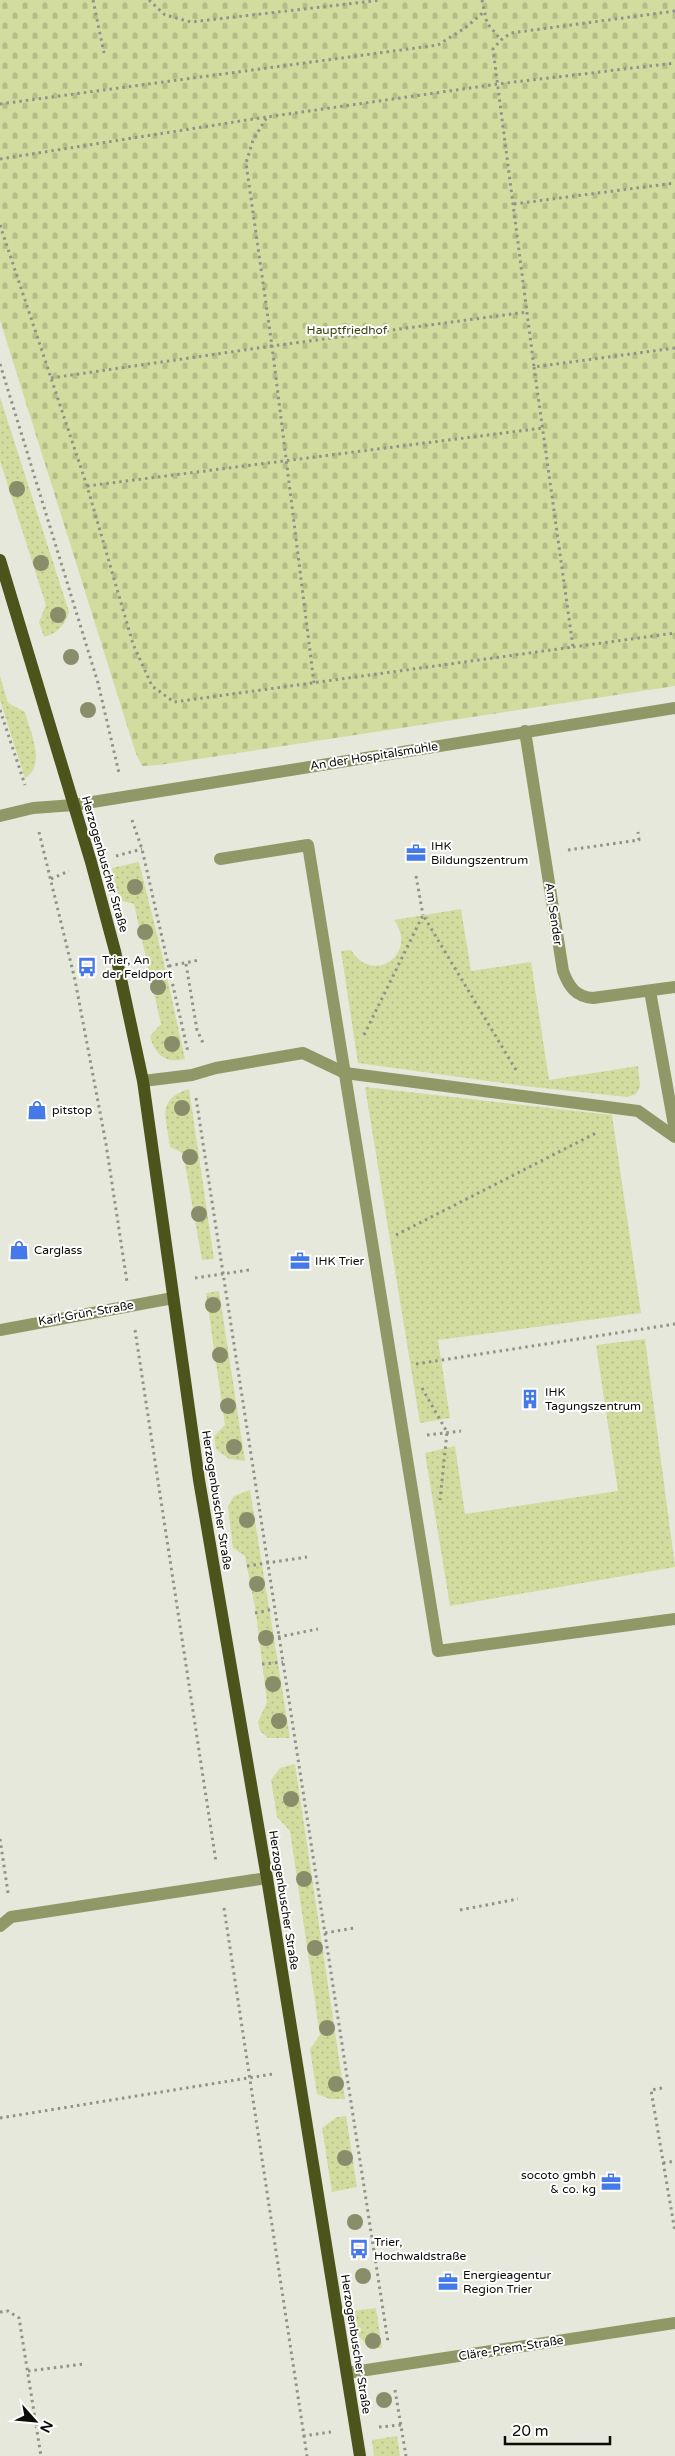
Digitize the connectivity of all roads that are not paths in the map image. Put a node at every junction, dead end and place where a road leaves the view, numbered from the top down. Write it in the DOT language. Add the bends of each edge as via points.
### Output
graph roads {
  1 [pos="0,560"];
  2 [pos="675,708"];
  3 [pos="525,731"];
  4 [pos="74,805"];
  5 [pos="0,816"];
  6 [pos="220,859"];
  7 [pos="675,987"];
  8 [pos="650,991"];
  9 [pos="345,1074"];
  10 [pos="143,1081"];
  11 [pos="675,1131"];
  12 [pos="675,1137"];
  13 [pos="173,1298"];
  14 [pos="0,1330"];
  15 [pos="675,1619"];
  16 [pos="267,1878"];
  17 [pos="0,1926"];
  18 [pos="675,2323"];
  19 [pos="347,2373"];
  20 [pos="360,2456"];
  1 -- 4 [label="main road, Herzogenbuscher Straße"];
  2 -- 3 [label="street, An der Hospitalsmühle"];
  3 -- 4 [label="street, An der Hospitalsmühle"];
  3 -- 8 [label="street, Am Sender" via="562,971 567,984 583,997"];
  4 -- 5 [label="street, An der Hospitalsmühle" via="33,808"];
  4 -- 10 [label="main road, Herzogenbuscher Straße" via="115,951"];
  6 -- 9 [label="street" via="308,845"];
  7 -- 8 [label="street, Am Sender"];
  8 -- 11 [label="street"];
  9 -- 10 [label="street" via="303,1053 192,1075"];
  9 -- 12 [label="street" via="638,1111"];
  9 -- 15 [label="street" via="438,1651"];
  10 -- 13 [label="main road, Herzogenbuscher Straße"];
  13 -- 14 [label="street, Karl-Grün-Straße"];
  13 -- 16 [label="main road, Herzogenbuscher Straße" via="199,1480"];
  16 -- 17 [label="street" via="11,1917"];
  16 -- 19 [label="main road, Herzogenbuscher Straße"];
  18 -- 19 [label="street, Cläre-Prem-Straße"];
  19 -- 20 [label="main road, Herzogenbuscher Straße"];
}
